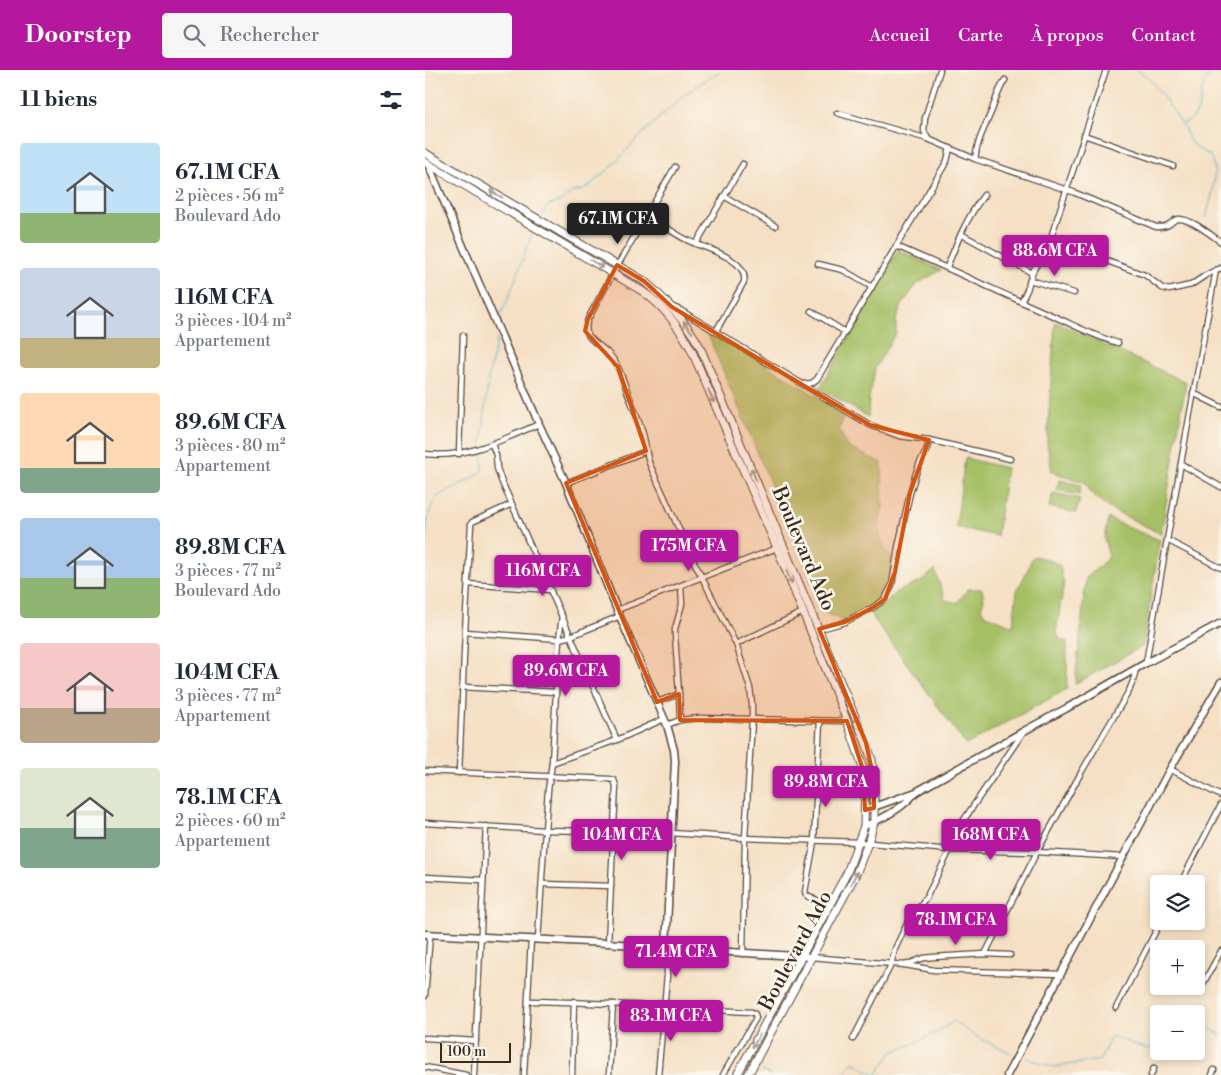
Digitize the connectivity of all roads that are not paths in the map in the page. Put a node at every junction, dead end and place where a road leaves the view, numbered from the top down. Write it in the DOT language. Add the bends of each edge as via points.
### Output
graph roads {
  1 [pos="934,70"];
  2 [pos="1106,70"];
  3 [pos="940,73"];
  4 [pos="1005,80"];
  5 [pos="837,113"];
  6 [pos="1084,135"];
  7 [pos="928,139"];
  8 [pos="950,148"];
  9 [pos="425,152"];
  10 [pos="975,159"];
  11 [pos="426,163"];
  12 [pos="743,164"];
  13 [pos="1173,166"];
  14 [pos="675,167"];
  15 [pos="1067,190"];
  16 [pos="984,195"];
  17 [pos="724,196"];
  18 [pos="647,215"];
  19 [pos="775,226"];
  20 [pos="961,234"];
  21 [pos="1049,240"];
  22 [pos="1221,242"];
  23 [pos="697,244"];
  24 [pos="896,246"];
  25 [pos="818,264"];
  26 [pos="617,265"];
  27 [pos="947,267"];
  28 [pos="1218,269"];
  29 [pos="613,273"];
  30 [pos="1032,273"];
  31 [pos="1030,280"];
  32 [pos="871,287"];
  33 [pos="1074,293"];
  34 [pos="1021,302"];
  35 [pos="672,307"];
  36 [pos="811,311"];
  37 [pos="716,331"];
  38 [pos="845,332"];
  39 [pos="463,335"];
  40 [pos="1118,343"];
  41 [pos="804,384"];
  42 [pos="1193,392"];
  43 [pos="1221,408"];
  44 [pos="539,424"];
  45 [pos="929,440"];
  46 [pos="491,444"];
  47 [pos="646,451"];
  48 [pos="425,454"];
  49 [pos="459,454"];
  50 [pos="1011,459"];
  51 [pos="1181,464"];
  52 [pos="566,483"];
  53 [pos="1221,487"];
  54 [pos="512,504"];
  55 [pos="1167,540"];
  56 [pos="777,548"];
  57 [pos="1221,568"];
  58 [pos="703,578"];
  59 [pos="468,584"];
  60 [pos="681,586"];
  61 [pos="551,590"];
  62 [pos="803,612"];
  63 [pos="619,613"];
  64 [pos="562,616"];
  65 [pos="1221,623"];
  66 [pos="819,629"];
  67 [pos="465,632"];
  68 [pos="811,632"];
  69 [pos="571,636"];
  70 [pos="559,638"];
  71 [pos="736,644"];
  72 [pos="1146,663"];
  73 [pos="1136,669"];
  74 [pos="1221,682"];
  75 [pos="463,687"];
  76 [pos="556,692"];
  77 [pos="679,694"];
  78 [pos="657,702"];
  79 [pos="664,719"];
  80 [pos="680,720"];
  81 [pos="752,720"];
  82 [pos="820,721"];
  83 [pos="847,721"];
  84 [pos="667,726"];
  85 [pos="1024,730"];
  86 [pos="617,740"];
  87 [pos="552,764"];
  88 [pos="1170,769"];
  89 [pos="425,771"];
  90 [pos="459,773"];
  91 [pos="550,776"];
  92 [pos="916,792"];
  93 [pos="1221,796"];
  94 [pos="1221,805"];
  95 [pos="874,808"];
  96 [pos="865,810"];
  97 [pos="874,822"];
  98 [pos="425,823"];
  99 [pos="486,826"];
  100 [pos="864,826"];
  101 [pos="545,830"];
  102 [pos="613,832"];
  103 [pos="671,834"];
  104 [pos="745,838"];
  105 [pos="814,842"];
  106 [pos="859,842"];
  107 [pos="868,843"];
  108 [pos="949,850"];
  109 [pos="1037,852"];
  110 [pos="1124,857"];
  111 [pos="1185,875"];
  112 [pos="425,877"];
  113 [pos="483,880"];
  114 [pos="542,884"];
  115 [pos="611,886"];
  116 [pos="830,905"];
  117 [pos="1156,930"];
  118 [pos="428,934"];
  119 [pos="481,936"];
  120 [pos="531,940"];
  121 [pos="539,940"];
  122 [pos="608,944"];
  123 [pos="666,948"];
  124 [pos="1221,951"];
  125 [pos="743,954"];
  126 [pos="985,954"];
  127 [pos="1010,955"];
  128 [pos="801,956"];
  129 [pos="811,958"];
  130 [pos="891,964"];
  131 [pos="905,965"];
  132 [pos="1061,974"];
  133 [pos="1205,980"];
  134 [pos="425,996"];
  135 [pos="528,1001"];
  136 [pos="574,1001"];
  137 [pos="613,1004"];
  138 [pos="664,1008"];
  139 [pos="1116,1008"];
  140 [pos="425,1038"];
  141 [pos="853,1039"];
  142 [pos="476,1041"];
  143 [pos="425,1067"];
  144 [pos="1154,1068"];
  145 [pos="433,1069"];
  146 [pos="430,1075"];
  147 [pos="466,1075"];
  148 [pos="474,1075"];
  149 [pos="524,1075"];
  150 [pos="572,1075"];
  151 [pos="609,1075"];
  152 [pos="658,1075"];
  153 [pos="723,1075"];
  154 [pos="737,1075"];
  155 [pos="748,1075"];
  156 [pos="1007,1075"];
  157 [pos="1151,1075"];
  1 -- 3 [label="street"];
  2 -- 6 [label="street"];
  3 -- 7 [label="street" via="925,118 924,131"];
  4 -- 10 [label="street" via="982,131"];
  5 -- 7 [label="street"];
  6 -- 13 [label="street"];
  6 -- 15 [label="street"];
  7 -- 8 [label="street"];
  8 -- 10 [label="street"];
  8 -- 24 [label="street" via="947,161"];
  26 -- 9 [label="main road, Boulevard Ado, one-way"];
  10 -- 15 [label="street"];
  11 -- 29 [label="main road, Boulevard Ado, one-way"];
  11 -- 44 [label="street"];
  12 -- 17 [label="street"];
  14 -- 18 [label="street"];
  15 -- 21 [label="street"];
  15 -- 22 [label="street" via="1157,227 1167,226 1174,220 1185,220"];
  16 -- 20 [label="street"];
  17 -- 19 [label="street"];
  17 -- 23 [label="street"];
  18 -- 23 [label="street"];
  18 -- 26 [label="street"];
  20 -- 27 [label="street"];
  20 -- 30 [label="street"];
  21 -- 28 [label="street" via="1145,275 1169,290 1191,285"];
  21 -- 30 [label="street"];
  23 -- 37 [label="street" via="736,263 745,278"];
  24 -- 27 [label="street"];
  24 -- 32 [label="street"];
  25 -- 32 [label="street" via="843,270"];
  26 -- 29 [label="street"];
  26 -- 35 [label="main road, Boulevard Ado" via="644,281"];
  27 -- 34 [label="street"];
  28 -- 42 [label="street"];
  29 -- 47 [label="street" via="588,319 585,331 618,367 643,433"];
  29 -- 56 [label="main road, Boulevard Ado, one-way" via="653,299 680,330"];
  30 -- 31 [label="street"];
  31 -- 33 [label="street"];
  31 -- 34 [label="street"];
  32 -- 38 [label="street"];
  34 -- 40 [label="street"];
  35 -- 37 [label="street"];
  66 -- 35 [label="main road, Boulevard Ado, one-way" via="700,347"];
  36 -- 38 [label="street"];
  37 -- 41 [label="street"];
  38 -- 41 [label="street" via="817,379"];
  39 -- 49 [label="street"];
  41 -- 45 [label="street" via="870,425 899,436"];
  42 -- 43 [label="street"];
  42 -- 51 [label="street"];
  44 -- 46 [label="street"];
  44 -- 52 [label="street"];
  45 -- 50 [label="street"];
  45 -- 66 [label="street" via="910,493 892,585 885,598 845,622"];
  46 -- 49 [label="street"];
  46 -- 54 [label="street" via="498,472"];
  47 -- 52 [label="street"];
  47 -- 58 [label="street"];
  48 -- 49 [label="street"];
  51 -- 53 [label="street"];
  51 -- 55 [label="street"];
  52 -- 63 [label="street"];
  54 -- 59 [label="street" via="472,522"];
  54 -- 61 [label="street"];
  55 -- 57 [label="street"];
  55 -- 72 [label="street"];
  56 -- 58 [label="street"];
  56 -- 62 [label="main road, Boulevard Ado, one-way"];
  58 -- 60 [label="street"];
  58 -- 71 [label="street"];
  59 -- 61 [label="street"];
  59 -- 67 [label="street"];
  60 -- 63 [label="street"];
  60 -- 77 [label="street" via="682,604 675,629"];
  61 -- 64 [label="street"];
  62 -- 68 [label="main road, Boulevard Ado"];
  62 -- 71 [label="street"];
  63 -- 69 [label="street"];
  63 -- 78 [label="street"];
  64 -- 69 [label="street"];
  64 -- 70 [label="street"];
  65 -- 72 [label="street"];
  66 -- 68 [label="street"];
  95 -- 66 [label="main road, Boulevard Ado, one-way" via="872,760 867,743"];
  67 -- 70 [label="street"];
  67 -- 75 [label="street"];
  68 -- 83 [label="main road, Boulevard Ado"];
  69 -- 70 [label="street"];
  69 -- 86 [label="street"];
  70 -- 76 [label="street"];
  71 -- 81 [label="street" via="750,688"];
  72 -- 73 [label="street"];
  73 -- 85 [label="street"];
  73 -- 109 [label="street" via="1129,691"];
  74 -- 88 [label="street"];
  75 -- 76 [label="street"];
  75 -- 90 [label="street"];
  76 -- 87 [label="street"];
  77 -- 78 [label="street"];
  77 -- 80 [label="street"];
  78 -- 79 [label="street"];
  79 -- 84 [label="street"];
  79 -- 86 [label="street"];
  80 -- 81 [label="street"];
  80 -- 84 [label="street"];
  81 -- 82 [label="street"];
  81 -- 104 [label="street"];
  82 -- 83 [label="street"];
  82 -- 105 [label="street"];
  83 -- 96 [label="main road, Boulevard Ado" via="863,770"];
  84 -- 103 [label="street" via="675,761"];
  85 -- 92 [label="street"];
  85 -- 108 [label="street" via="958,828"];
  86 -- 87 [label="street"];
  87 -- 91 [label="street"];
  88 -- 93 [label="street"];
  88 -- 110 [label="street"];
  89 -- 90 [label="street"];
  90 -- 91 [label="street"];
  91 -- 101 [label="street"];
  91 -- 102 [label="street" via="615,780"];
  92 -- 95 [label="street"];
  92 -- 97 [label="street" via="911,799"];
  94 -- 111 [label="street"];
  95 -- 96 [label="street"];
  95 -- 97 [label="main road, Boulevard Ado"];
  96 -- 100 [label="main road, Boulevard Ado"];
  97 -- 100 [label="street"];
  97 -- 107 [label="main road, Boulevard Ado"];
  98 -- 99 [label="street"];
  99 -- 101 [label="street"];
  99 -- 113 [label="street"];
  100 -- 106 [label="main road, Boulevard Ado"];
  101 -- 102 [label="street"];
  101 -- 114 [label="street"];
  102 -- 103 [label="street"];
  102 -- 115 [label="street"];
  103 -- 104 [label="street"];
  103 -- 123 [label="street"];
  104 -- 105 [label="street"];
  104 -- 125 [label="street"];
  105 -- 106 [label="street"];
  105 -- 116 [label="street" via="805,892 809,898"];
  106 -- 107 [label="street"];
  106 -- 116 [label="main road, Boulevard Ado"];
  107 -- 108 [label="street"];
  129 -- 107 [label="main road, Boulevard Ado, one-way" via="856,874"];
  108 -- 109 [label="street"];
  108 -- 130 [label="street" via="927,896 908,922"];
  109 -- 110 [label="street"];
  109 -- 126 [label="street"];
  110 -- 132 [label="street"];
  112 -- 113 [label="street"];
  113 -- 119 [label="street"];
  114 -- 115 [label="street"];
  114 -- 121 [label="street"];
  115 -- 122 [label="street"];
  116 -- 128 [label="main road, Boulevard Ado"];
  117 -- 139 [label="street"];
  118 -- 119 [label="street"];
  118 -- 134 [label="street"];
  119 -- 120 [label="street"];
  119 -- 142 [label="street"];
  120 -- 121 [label="street"];
  120 -- 135 [label="street"];
  121 -- 122 [label="street"];
  122 -- 123 [label="street"];
  123 -- 125 [label="street"];
  123 -- 138 [label="street"];
  124 -- 133 [label="street"];
  125 -- 128 [label="street"];
  126 -- 127 [label="street"];
  126 -- 131 [label="street" via="924,958"];
  128 -- 129 [label="street"];
  128 -- 154 [label="main road, Boulevard Ado, one-way"];
  129 -- 130 [label="street"];
  129 -- 155 [label="main road, Boulevard Ado"];
  130 -- 131 [label="street"];
  130 -- 141 [label="street"];
  131 -- 132 [label="street" via="934,970"];
  132 -- 156 [label="street"];
  135 -- 136 [label="street"];
  135 -- 149 [label="street"];
  136 -- 137 [label="street"];
  136 -- 150 [label="street"];
  137 -- 138 [label="street"];
  137 -- 151 [label="street"];
  138 -- 152 [label="street"];
  138 -- 153 [label="street" via="755,1014 756,1018"];
  140 -- 142 [label="street"];
  142 -- 148 [label="street"];
  143 -- 145 [label="street"];
  144 -- 157 [label="street"];
  145 -- 146 [label="street"];
  145 -- 147 [label="street"];
}
